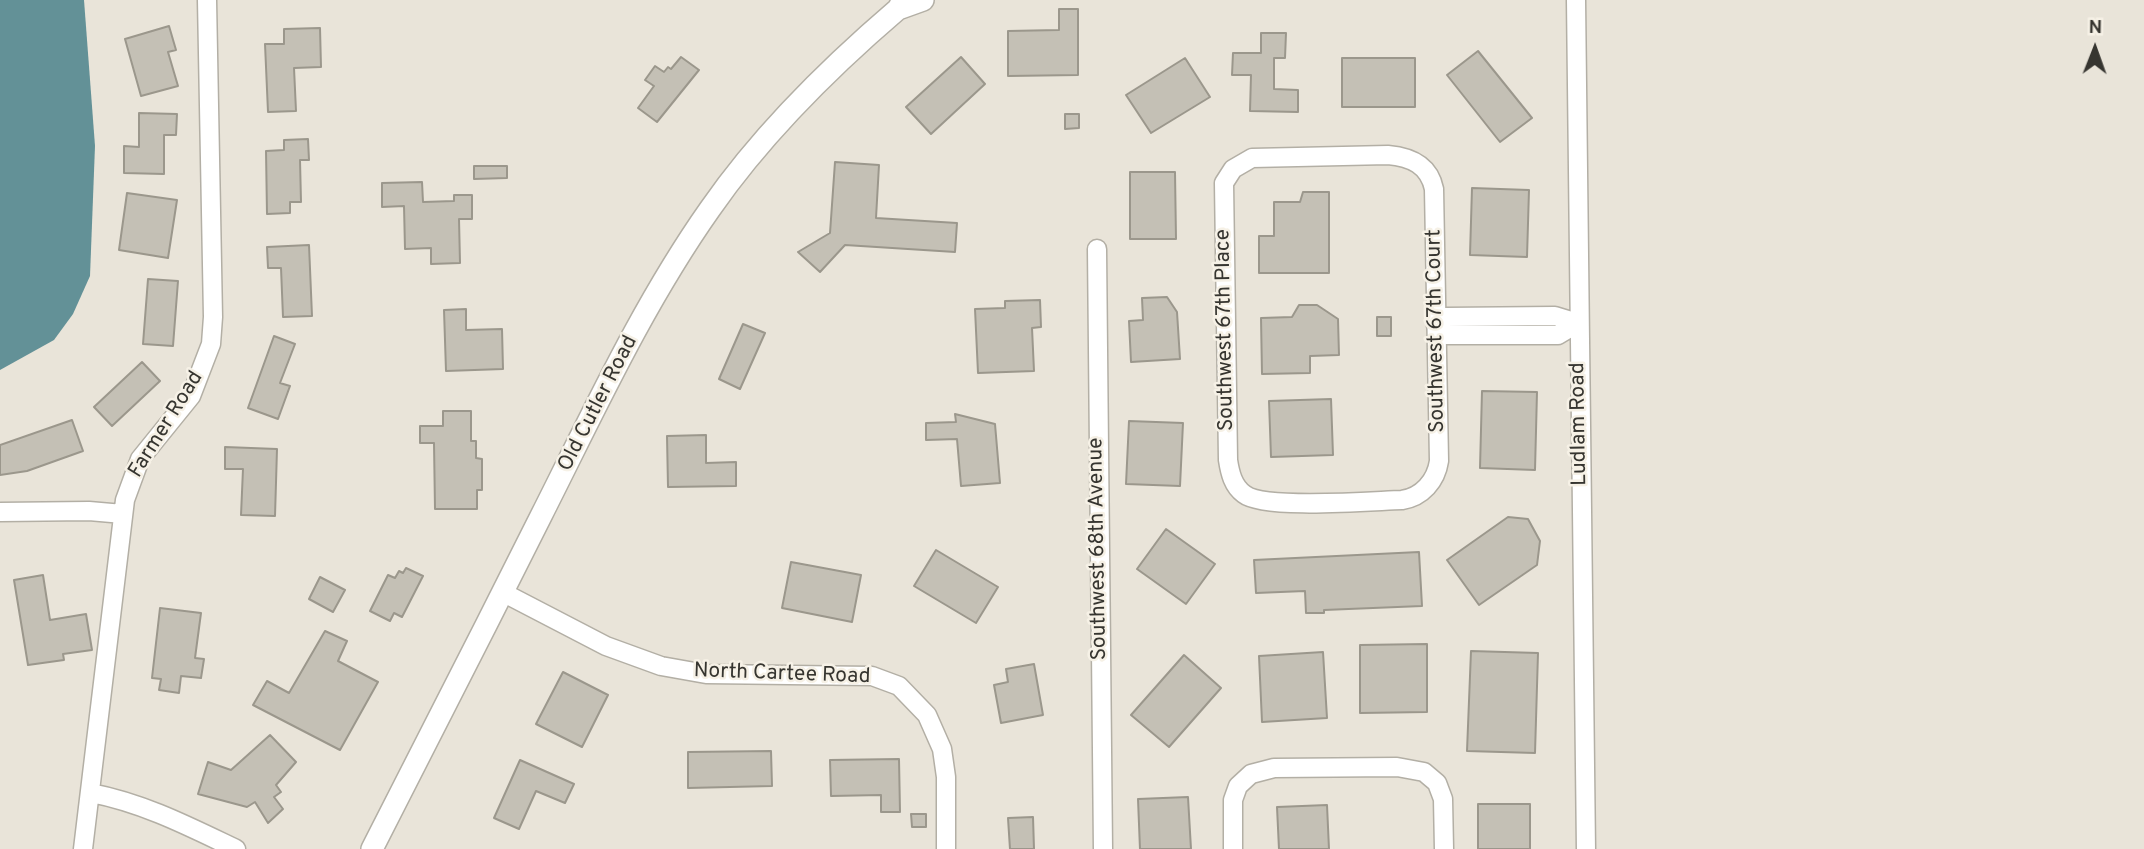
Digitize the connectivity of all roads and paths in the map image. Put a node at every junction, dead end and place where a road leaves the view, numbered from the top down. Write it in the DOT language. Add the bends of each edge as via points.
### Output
graph roads {
  1 [pos="207,0"];
  2 [pos="923,0"];
  3 [pos="1576,0"];
  4 [pos="901,5"];
  5 [pos="1233,169"];
  6 [pos="1097,249"];
  7 [pos="1578,323"];
  8 [pos="1436,326"];
  9 [pos="1423,491"];
  10 [pos="0,512"];
  11 [pos="122,514"];
  12 [pos="502,592"];
  13 [pos="91,793"];
  14 [pos="83,849"];
  15 [pos="236,849"];
  16 [pos="372,849"];
  17 [pos="946,849"];
  18 [pos="1103,849"];
  19 [pos="1233,849"];
  20 [pos="1444,849"];
  21 [pos="1586,849"];
  1 -- 11 [label="street, Farmer Road" via="211,344 191,396 140,459"];
  2 -- 4 [label="main road"];
  3 -- 7 [label="street, Ludlam Road"];
  4 -- 12 [label="main road, Old Cutler Road" via="794,108 711,207 648,310"];
  5 -- 8 [label="street, Southwest 67th Court" via="1244,160 1257,158 1388,155 1412,160 1425,169 1433,181 1435,198"];
  5 -- 9 [label="street, Southwest 67th Place" via="1223,190 1227,443 1232,478 1240,491 1262,502 1402,500"];
  6 -- 18 [label="street, Southwest 68th Avenue"];
  7 -- 8 [label="street" via="1555,316 1446,317"];
  7 -- 21 [label="street, Ludlam Road"];
  8 -- 9 [label="street, Southwest 67th Court" via="1439,461 1435,476"];
  10 -- 11 [label="street"];
  11 -- 13 [label="street, Farmer Road"];
  12 -- 16 [label="main road, Old Cutler Road"];
  12 -- 17 [label="street, North Cartee Road" via="606,646 673,669 740,676 859,675 899,686 927,715 942,749"];
  13 -- 14 [label="street, Farmer Road"];
  13 -- 15 [label="street" via="158,812"];
  19 -- 20 [label="street" via="1233,800 1244,779 1267,769 1406,767 1432,777 1443,799"];
}
